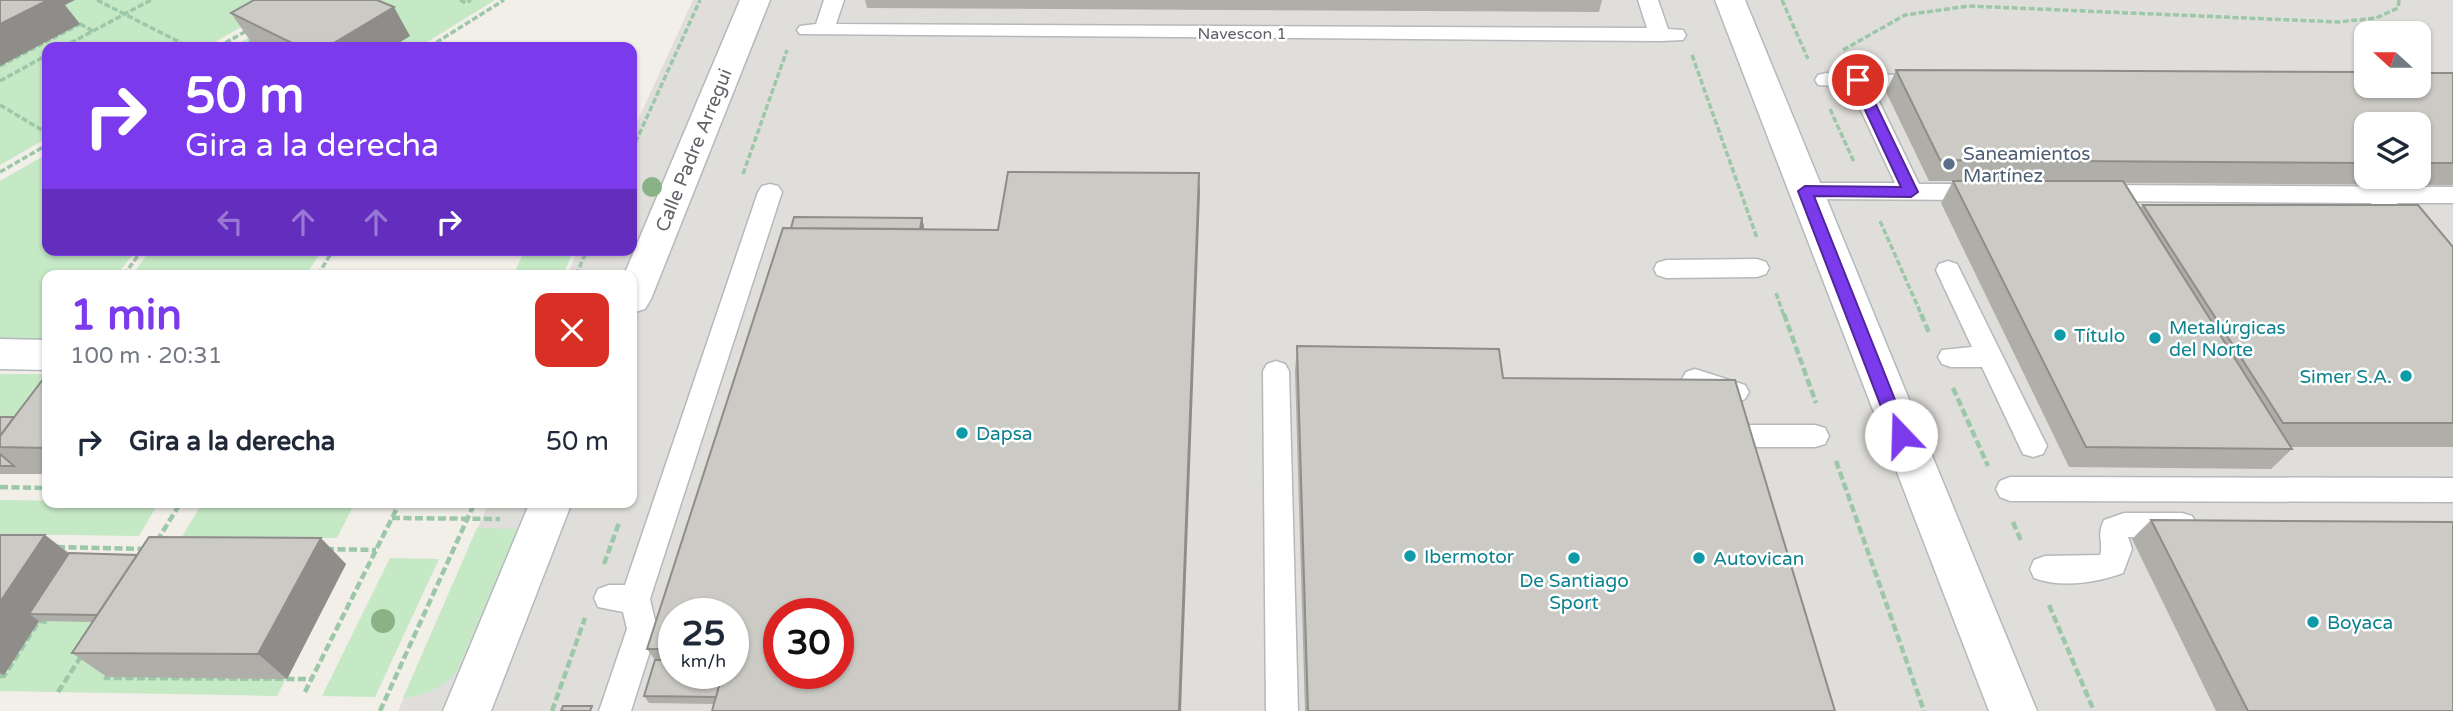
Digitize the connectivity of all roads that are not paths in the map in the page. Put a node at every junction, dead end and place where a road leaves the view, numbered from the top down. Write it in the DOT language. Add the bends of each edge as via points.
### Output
graph roads {
  1 [pos="755,0"];
  2 [pos="834,0"];
  3 [pos="1648,0"];
  4 [pos="1730,0"];
  5 [pos="1822,70"];
  6 [pos="1858,80"];
  7 [pos="1954,81"];
  8 [pos="1805,191"];
  9 [pos="770,192"];
  10 [pos="1911,192"];
  11 [pos="2008,192"];
  12 [pos="2078,193"];
  13 [pos="2377,195"];
  14 [pos="2453,195"];
  15 [pos="2402,227"];
  16 [pos="1666,269"];
  17 [pos="1948,270"];
  18 [pos="1765,274"];
  19 [pos="637,287"];
  20 [pos="0,354"];
  21 [pos="42,355"];
  22 [pos="1951,357"];
  23 [pos="1990,357"];
  24 [pos="1276,371"];
  25 [pos="1695,379"];
  26 [pos="1822,431"];
  27 [pos="2032,446"];
  28 [pos="2010,489"];
  29 [pos="2453,490"];
  30 [pos="549,508"];
  31 [pos="2205,526"];
  32 [pos="2045,569"];
  33 [pos="467,711"];
  34 [pos="615,711"];
  35 [pos="1282,711"];
  36 [pos="2013,711"];
  1 -- 19 [label="street, Calle Padre Arregui"];
  2 -- 3 [label="lane, Navescon 1" via="815,30 1675,40"];
  4 -- 8 [label="street"];
  5 -- 6 [label="lane"];
  6 -- 7 [label="lane"];
  6 -- 10 [label="lane"];
  8 -- 10 [label="lane"];
  8 -- 36 [label="street"];
  9 -- 34 [label="lane" via="702,363 622,599 642,629"];
  10 -- 11 [label="lane"];
  12 -- 13 [label="lane"];
  13 -- 14 [label="lane"];
  13 -- 15 [label="lane"];
  16 -- 18 [label="lane"];
  17 -- 23 [label="lane"];
  20 -- 21 [label="street"];
  22 -- 23 [label="lane"];
  23 -- 27 [label="lane"];
  24 -- 35 [label="lane"];
  25 -- 26 [label="lane" via="1737,393 1755,449"];
  28 -- 29 [label="lane"];
  30 -- 33 [label="street"];
  31 -- 32 [label="lane" via="2124,525 2114,529 2117,548 2112,564 2099,569"];
}
